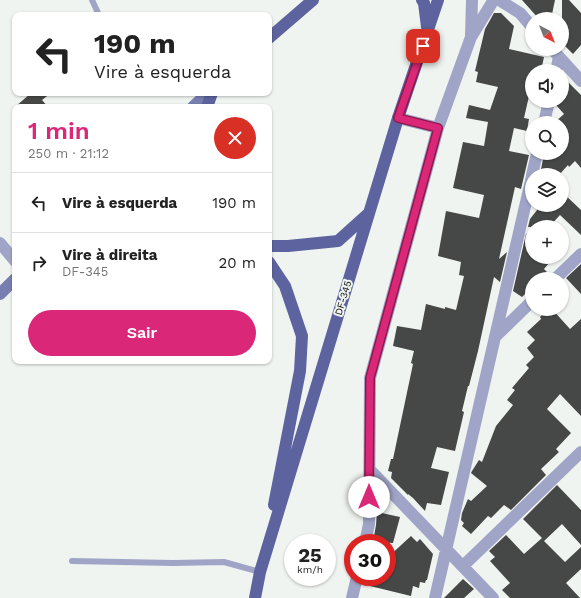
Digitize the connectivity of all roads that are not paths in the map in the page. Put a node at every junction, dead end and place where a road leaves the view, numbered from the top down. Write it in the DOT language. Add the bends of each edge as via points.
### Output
graph roads {
  1 [pos="92,0"];
  2 [pos="313,0"];
  3 [pos="422,0"];
  4 [pos="438,0"];
  5 [pos="472,0"];
  6 [pos="493,0"];
  7 [pos="515,0"];
  8 [pos="98,12"];
  9 [pos="520,13"];
  10 [pos="525,19"];
  11 [pos="428,32"];
  12 [pos="272,35"];
  13 [pos="471,37"];
  14 [pos="558,56"];
  15 [pos="581,81"];
  16 [pos="205,96"];
  17 [pos="196,104"];
  18 [pos="398,118"];
  19 [pos="438,128"];
  20 [pos="525,207"];
  21 [pos="368,214"];
  22 [pos="0,244"];
  23 [pos="272,246"];
  24 [pos="581,254"];
  25 [pos="12,258"];
  26 [pos="272,266"];
  27 [pos="562,272"];
  28 [pos="12,282"];
  29 [pos="0,294"];
  30 [pos="525,308"];
  31 [pos="496,336"];
  32 [pos="581,452"];
  33 [pos="370,470"];
  34 [pos="367,534"];
  35 [pos="446,549"];
  36 [pos="72,561"];
  37 [pos="462,566"];
  38 [pos="260,572"];
  39 [pos="355,586"];
  40 [pos="255,598"];
  41 [pos="352,598"];
  42 [pos="435,598"];
  43 [pos="493,598"];
  1 -- 8 [label="lane"];
  2 -- 12 [label="main road"];
  3 -- 11 [label="main road"];
  4 -- 11 [label="main road, DF-345"];
  5 -- 13 [label="street"];
  6 -- 9 [label="street"];
  6 -- 13 [label="street"];
  7 -- 9 [label="street"];
  9 -- 10 [label="street"];
  11 -- 18 [label="main road, DF-345"];
  13 -- 19 [label="street"];
  14 -- 15 [label="street"];
  16 -- 17 [label="main road"];
  18 -- 19 [label="street"];
  18 -- 21 [label="main road, DF-345"];
  19 -- 33 [label="street" via="370,378"];
  20 -- 31 [label="street"];
  21 -- 23 [label="main road" via="338,240"];
  21 -- 38 [label="main road, DF-345 / DF-345"];
  22 -- 25 [label="street"];
  24 -- 27 [label="street"];
  26 -- 38 [label="main road, DF-345" via="285,286 302,336 300,371"];
  28 -- 29 [label="main road"];
  30 -- 31 [label="street"];
  31 -- 35 [label="street"];
  32 -- 37 [label="street"];
  33 -- 34 [label="street"];
  33 -- 35 [label="street"];
  35 -- 37 [label="street"];
  35 -- 42 [label="street"];
  36 -- 38 [label="lane" via="224,562"];
  37 -- 43 [label="street"];
  38 -- 40 [label="main road, DF-345 / DF-345"];
  39 -- 41 [label="street"];
}
